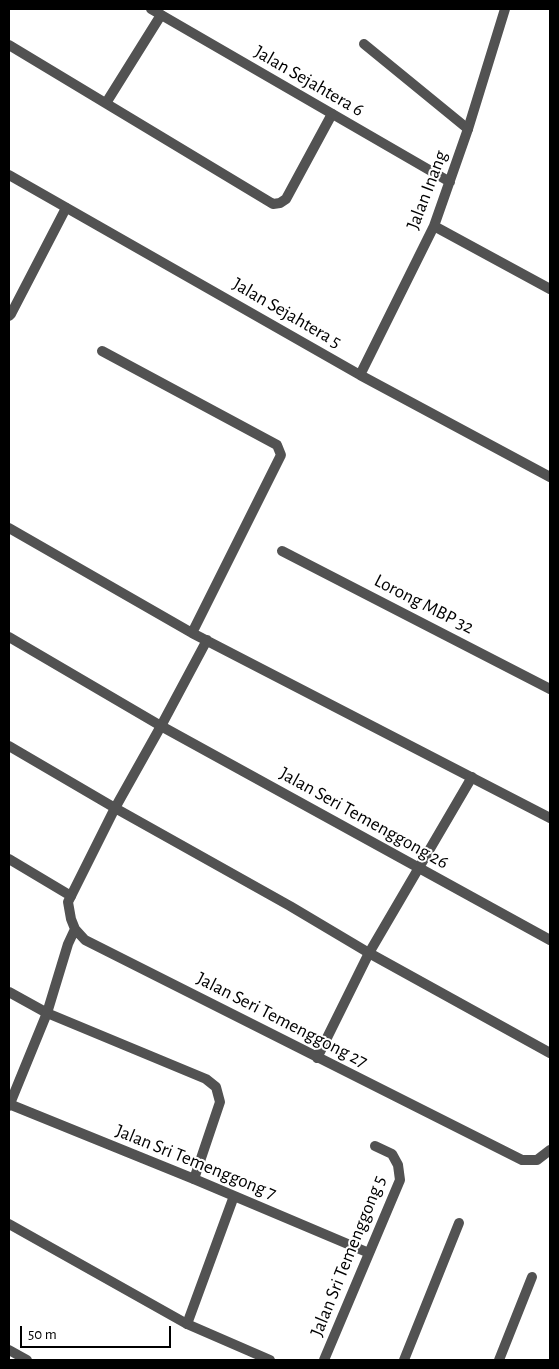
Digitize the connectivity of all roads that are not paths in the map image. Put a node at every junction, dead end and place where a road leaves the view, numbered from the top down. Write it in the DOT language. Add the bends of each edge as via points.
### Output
graph roads {
  1 [pos="151,9"];
  2 [pos="505,9"];
  3 [pos="161,15"];
  4 [pos="364,44"];
  5 [pos="9,45"];
  6 [pos="106,103"];
  7 [pos="332,114"];
  8 [pos="468,130"];
  9 [pos="9,175"];
  10 [pos="450,182"];
  11 [pos="66,208"];
  12 [pos="434,226"];
  13 [pos="550,289"];
  14 [pos="9,316"];
  15 [pos="102,351"];
  16 [pos="360,375"];
  17 [pos="550,477"];
  18 [pos="9,528"];
  19 [pos="282,551"];
  20 [pos="192,633"];
  21 [pos="9,637"];
  22 [pos="207,640"];
  23 [pos="550,689"];
  24 [pos="161,726"];
  25 [pos="9,746"];
  26 [pos="472,777"];
  27 [pos="115,808"];
  28 [pos="550,818"];
  29 [pos="9,858"];
  30 [pos="418,868"];
  31 [pos="71,896"];
  32 [pos="75,929"];
  33 [pos="550,940"];
  34 [pos="369,953"];
  35 [pos="9,992"];
  36 [pos="48,1013"];
  37 [pos="550,1053"];
  38 [pos="317,1058"];
  39 [pos="9,1105"];
  40 [pos="375,1146"];
  41 [pos="550,1150"];
  42 [pos="194,1179"];
  43 [pos="234,1196"];
  44 [pos="459,1223"];
  45 [pos="9,1224"];
  46 [pos="369,1254"];
  47 [pos="532,1277"];
  48 [pos="187,1324"];
  49 [pos="9,1350"];
  50 [pos="27,1360"];
  51 [pos="270,1360"];
  52 [pos="324,1360"];
  53 [pos="404,1360"];
  54 [pos="499,1360"];
  1 -- 3 [label="street, Jalan Sejahtera 6"];
  2 -- 8 [label="street, Jalan Inang"];
  3 -- 6 [label="street"];
  3 -- 7 [label="street, Jalan Sejahtera 6"];
  4 -- 8 [label="street"];
  5 -- 6 [label="street"];
  6 -- 7 [label="street" via="273,204 286,199"];
  7 -- 10 [label="street, Jalan Sejahtera 6"];
  8 -- 10 [label="street, Jalan Inang"];
  9 -- 11 [label="street, Jalan Sejahtera 5"];
  10 -- 12 [label="street, Jalan Inang"];
  11 -- 14 [label="street"];
  11 -- 16 [label="street, Jalan Sejahtera 5"];
  12 -- 13 [label="street"];
  12 -- 16 [label="street, Jalan Inang"];
  15 -- 20 [label="street" via="277,446 281,454"];
  16 -- 17 [label="street, Jalan Sejahtera 5"];
  18 -- 20 [label="street"];
  19 -- 23 [label="street, Lorong MBP 32"];
  20 -- 22 [label="street"];
  21 -- 24 [label="street, Jalan Seri Temenggong 26"];
  22 -- 24 [label="street"];
  22 -- 26 [label="street"];
  24 -- 27 [label="street"];
  24 -- 30 [label="street, Jalan Seri Temenggong 26"];
  25 -- 27 [label="street"];
  26 -- 28 [label="street"];
  26 -- 30 [label="street"];
  27 -- 31 [label="street"];
  27 -- 34 [label="street"];
  29 -- 31 [label="street"];
  30 -- 33 [label="street, Jalan Seri Temenggong 26"];
  30 -- 34 [label="street"];
  31 -- 32 [label="street" via="68,902"];
  32 -- 36 [label="street"];
  32 -- 38 [label="street, Jalan Seri Temenggong 27" via="84,940"];
  34 -- 37 [label="street"];
  34 -- 38 [label="street"];
  35 -- 36 [label="street"];
  36 -- 39 [label="street"];
  36 -- 42 [label="street" via="206,1078 216,1087 220,1102"];
  38 -- 41 [label="street, Jalan Seri Temenggong 27" via="522,1160 537,1160"];
  39 -- 42 [label="street, Jalan Sri Temenggong 7"];
  40 -- 46 [label="street, Jalan Sri Temenggong 5" via="392,1154 400,1180"];
  42 -- 43 [label="street, Jalan Sri Temenggong 7"];
  43 -- 46 [label="street, Jalan Sri Temenggong 7"];
  43 -- 48 [label="street"];
  44 -- 53 [label="street"];
  45 -- 48 [label="street"];
  46 -- 52 [label="street, Jalan Sri Temenggong 5"];
  47 -- 54 [label="street"];
  48 -- 51 [label="street"];
  49 -- 50 [label="street"];
}
